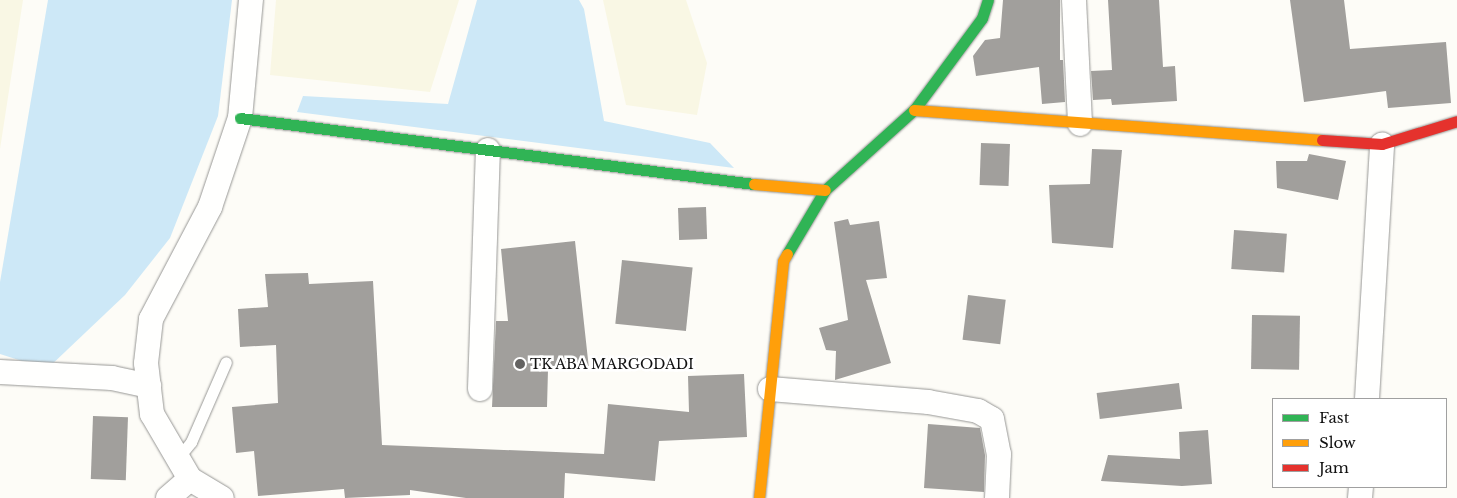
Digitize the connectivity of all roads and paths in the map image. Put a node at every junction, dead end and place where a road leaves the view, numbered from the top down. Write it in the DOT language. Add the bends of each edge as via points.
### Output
graph roads {
  1 [pos="251,0"];
  2 [pos="988,0"];
  3 [pos="1074,0"];
  4 [pos="914,110"];
  5 [pos="240,118"];
  6 [pos="1457,121"];
  7 [pos="1080,124"];
  8 [pos="1382,144"];
  9 [pos="488,150"];
  10 [pos="825,190"];
  11 [pos="226,362"];
  12 [pos="0,372"];
  13 [pos="149,386"];
  14 [pos="480,389"];
  15 [pos="770,389"];
  16 [pos="1367,398"];
  17 [pos="178,458"];
  18 [pos="190,479"];
  19 [pos="168,498"];
  20 [pos="222,498"];
  21 [pos="759,498"];
  22 [pos="997,498"];
  1 -- 5 [label="street"];
  2 -- 4 [label="street" via="982,18"];
  3 -- 7 [label="street"];
  4 -- 7 [label="street"];
  4 -- 10 [label="street"];
  5 -- 9 [label="street"];
  5 -- 13 [label="street" via="210,207 151,319 146,363"];
  6 -- 8 [label="street"];
  7 -- 8 [label="street"];
  8 -- 16 [label="street"];
  9 -- 10 [label="street" via="774,188"];
  9 -- 14 [label="street"];
  10 -- 15 [label="street" via="783,261"];
  11 -- 17 [label="lane" via="191,442"];
  12 -- 13 [label="street" via="112,378"];
  13 -- 17 [label="street" via="152,414"];
  15 -- 21 [label="street"];
  15 -- 22 [label="street" via="928,402 978,411 992,419 999,454"];
  17 -- 18 [label="street"];
  18 -- 19 [label="street"];
  18 -- 20 [label="street"];
}
